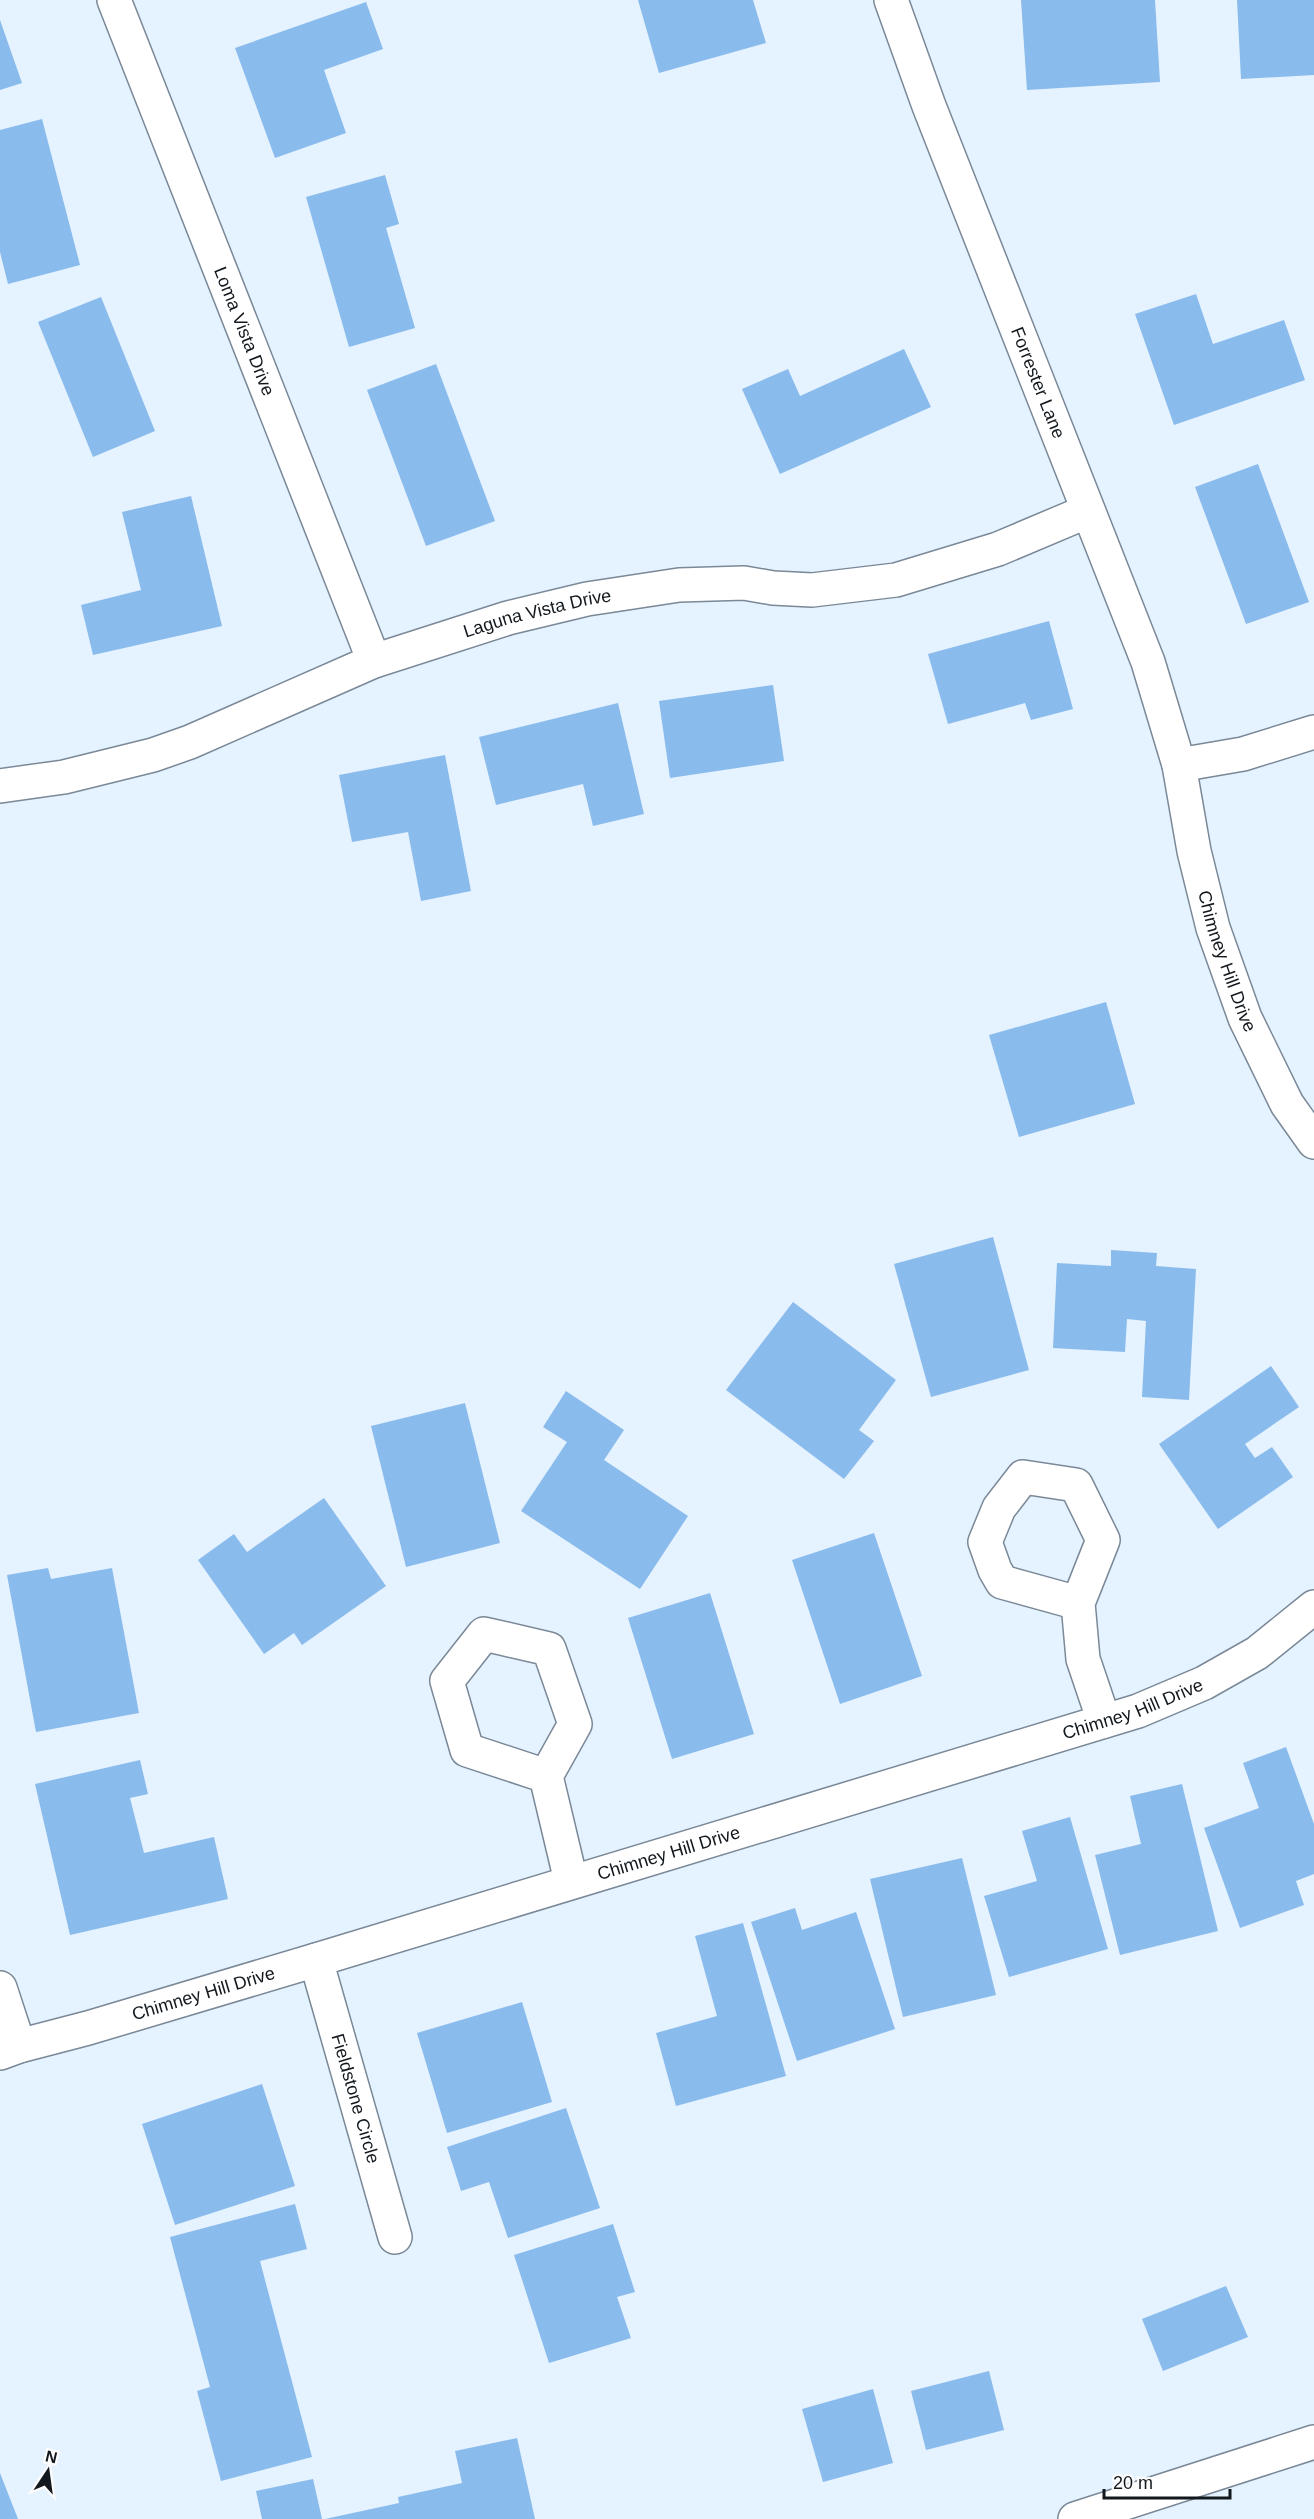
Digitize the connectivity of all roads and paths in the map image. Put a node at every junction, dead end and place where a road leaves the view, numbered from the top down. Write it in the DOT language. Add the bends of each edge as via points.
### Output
graph roads {
  1 [pos="114,0"];
  2 [pos="891,0"];
  3 [pos="1088,511"];
  4 [pos="374,661"];
  5 [pos="1314,732"];
  6 [pos="1179,765"];
  7 [pos="0,786"];
  8 [pos="1314,1142"];
  9 [pos="1078,1603"];
  10 [pos="1314,1607"];
  11 [pos="1104,1721"];
  12 [pos="546,1776"];
  13 [pos="571,1881"];
  14 [pos="316,1960"];
  15 [pos="0,1988"];
  16 [pos="10,2050"];
  17 [pos="395,2237"];
  18 [pos="1314,2442"];
  19 [pos="1075,2519"];
  1 -- 4 [label="street, Loma Vista Drive"];
  2 -- 3 [label="street, Forrester Lane"];
  3 -- 4 [label="street, Laguna Vista Drive" via="998,549 896,580 812,590 744,582 679,585 587,599 508,618"];
  3 -- 6 [label="street, Forrester Lane" via="1148,662"];
  4 -- 7 [label="street, Laguna Vista Drive" via="162,752 64,777"];
  5 -- 6 [label="street" via="1243,754"];
  6 -- 8 [label="street, Chimney Hill Drive" via="1213,928 1245,1018 1287,1104"];
  9 -- 11 [label="street" via="1083,1659"];
  10 -- 11 [label="street, Chimney Hill Drive" via="1257,1653 1204,1683"];
  11 -- 13 [label="street, Chimney Hill Drive"];
  12 -- 12 [label="street" via="575,1724 549,1648 484,1634 447,1681 467,1750"];
  12 -- 13 [label="street"];
  13 -- 14 [label="street, Chimney Hill Drive"];
  14 -- 16 [label="street, Chimney Hill Drive"];
  14 -- 17 [label="street, Fieldstone Circle"];
  15 -- 16 [label="street"];
  18 -- 19 [label="street"];
}
